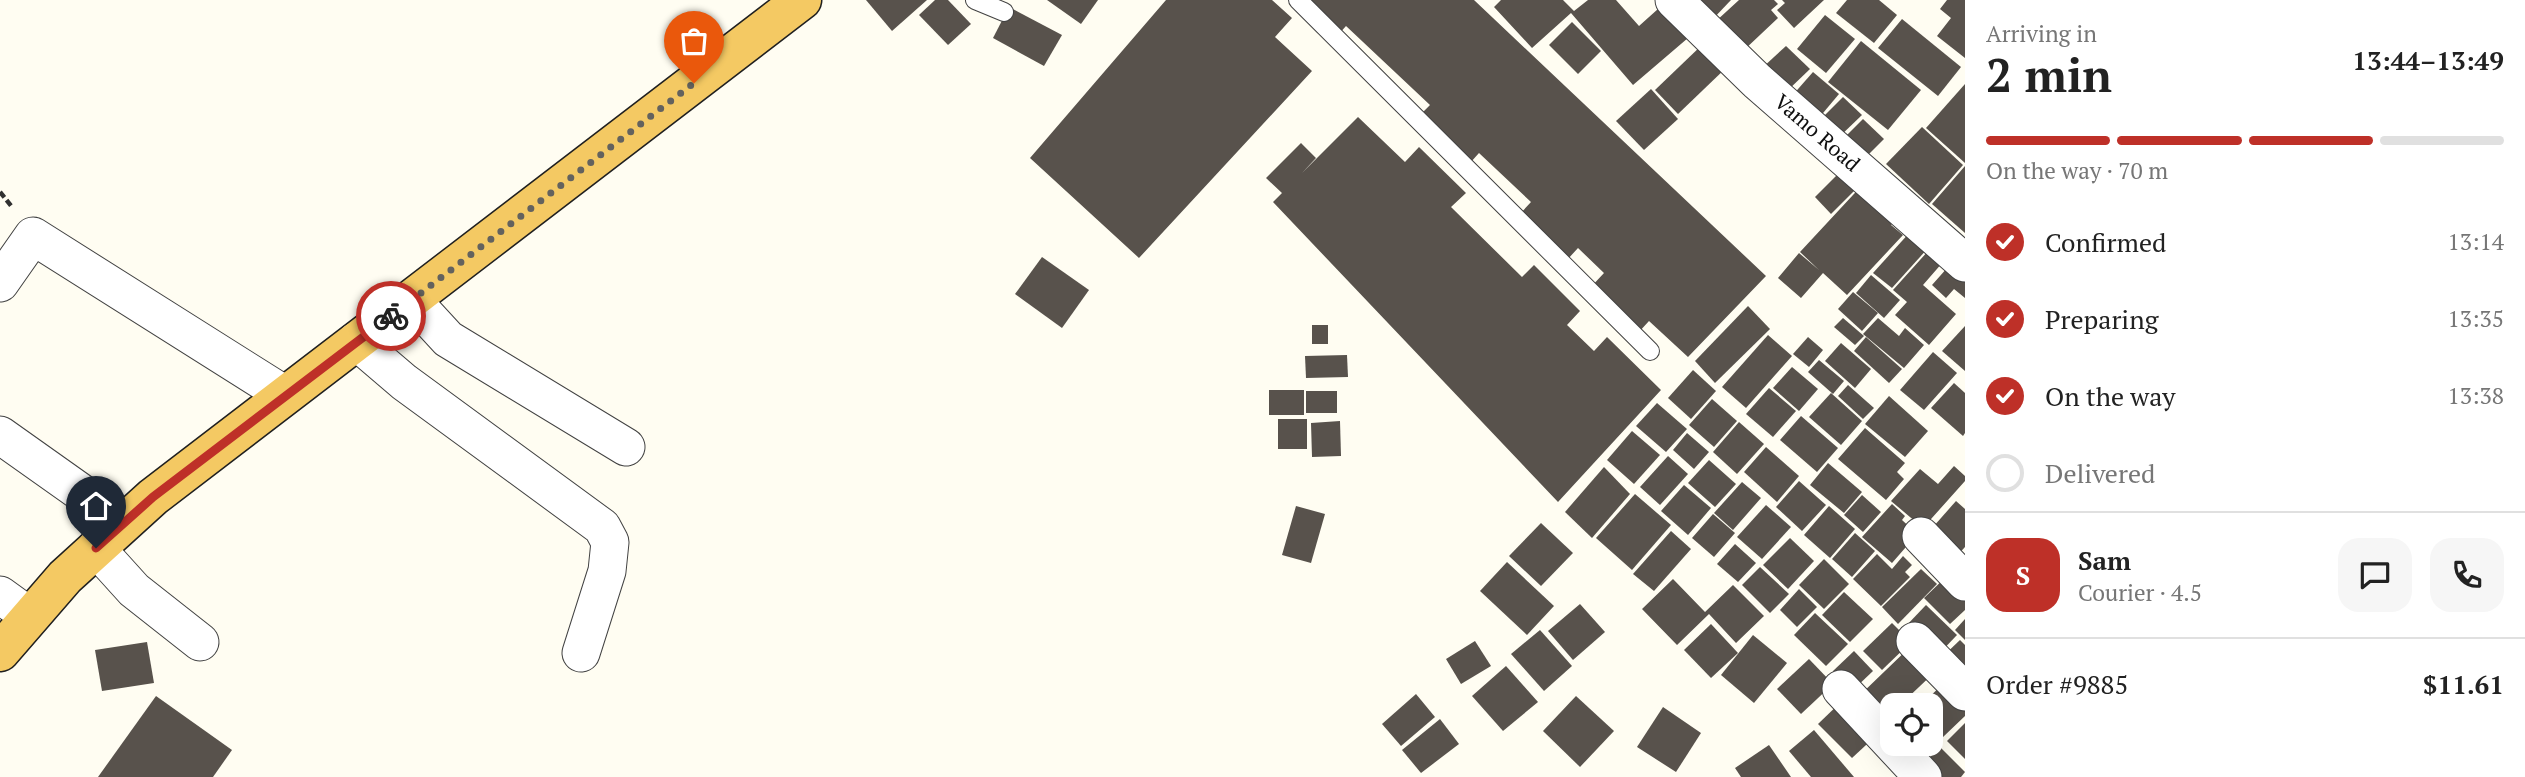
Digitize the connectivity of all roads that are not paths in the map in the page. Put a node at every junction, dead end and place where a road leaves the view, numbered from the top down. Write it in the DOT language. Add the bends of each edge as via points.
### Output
graph roads {
  1 [pos="802,0"];
  2 [pos="975,0"];
  3 [pos="1298,0"];
  4 [pos="1674,0"];
  5 [pos="1004,12"];
  6 [pos="1965,262"];
  7 [pos="0,283"];
  8 [pos="413,301"];
  9 [pos="356,341"];
  10 [pos="1650,351"];
  11 [pos="285,395"];
  12 [pos="0,435"];
  13 [pos="626,447"];
  14 [pos="124,523"];
  15 [pos="1921,536"];
  16 [pos="96,548"];
  17 [pos="1965,582"];
  18 [pos="15,605"];
  19 [pos="1915,641"];
  20 [pos="200,642"];
  21 [pos="0,652"];
  22 [pos="581,653"];
  23 [pos="1841,689"];
  24 [pos="1965,692"];
  25 [pos="1923,777"];
  1 -- 8 [label="highway"];
  2 -- 5 [label="lane"];
  3 -- 10 [label="lane"];
  4 -- 6 [label="street, Vamo Road" via="1757,80"];
  7 -- 11 [label="street" via="33,236"];
  8 -- 9 [label="highway"];
  8 -- 13 [label="street" via="448,339"];
  9 -- 11 [label="highway"];
  9 -- 22 [label="street" via="404,382 602,527 610,542 607,571"];
  11 -- 14 [label="highway"];
  12 -- 14 [label="street"];
  14 -- 16 [label="highway"];
  15 -- 17 [label="street"];
  16 -- 18 [label="highway"];
  16 -- 20 [label="street" via="134,590"];
  18 -- 21 [label="highway"];
  19 -- 24 [label="street"];
  23 -- 25 [label="street"];
}
